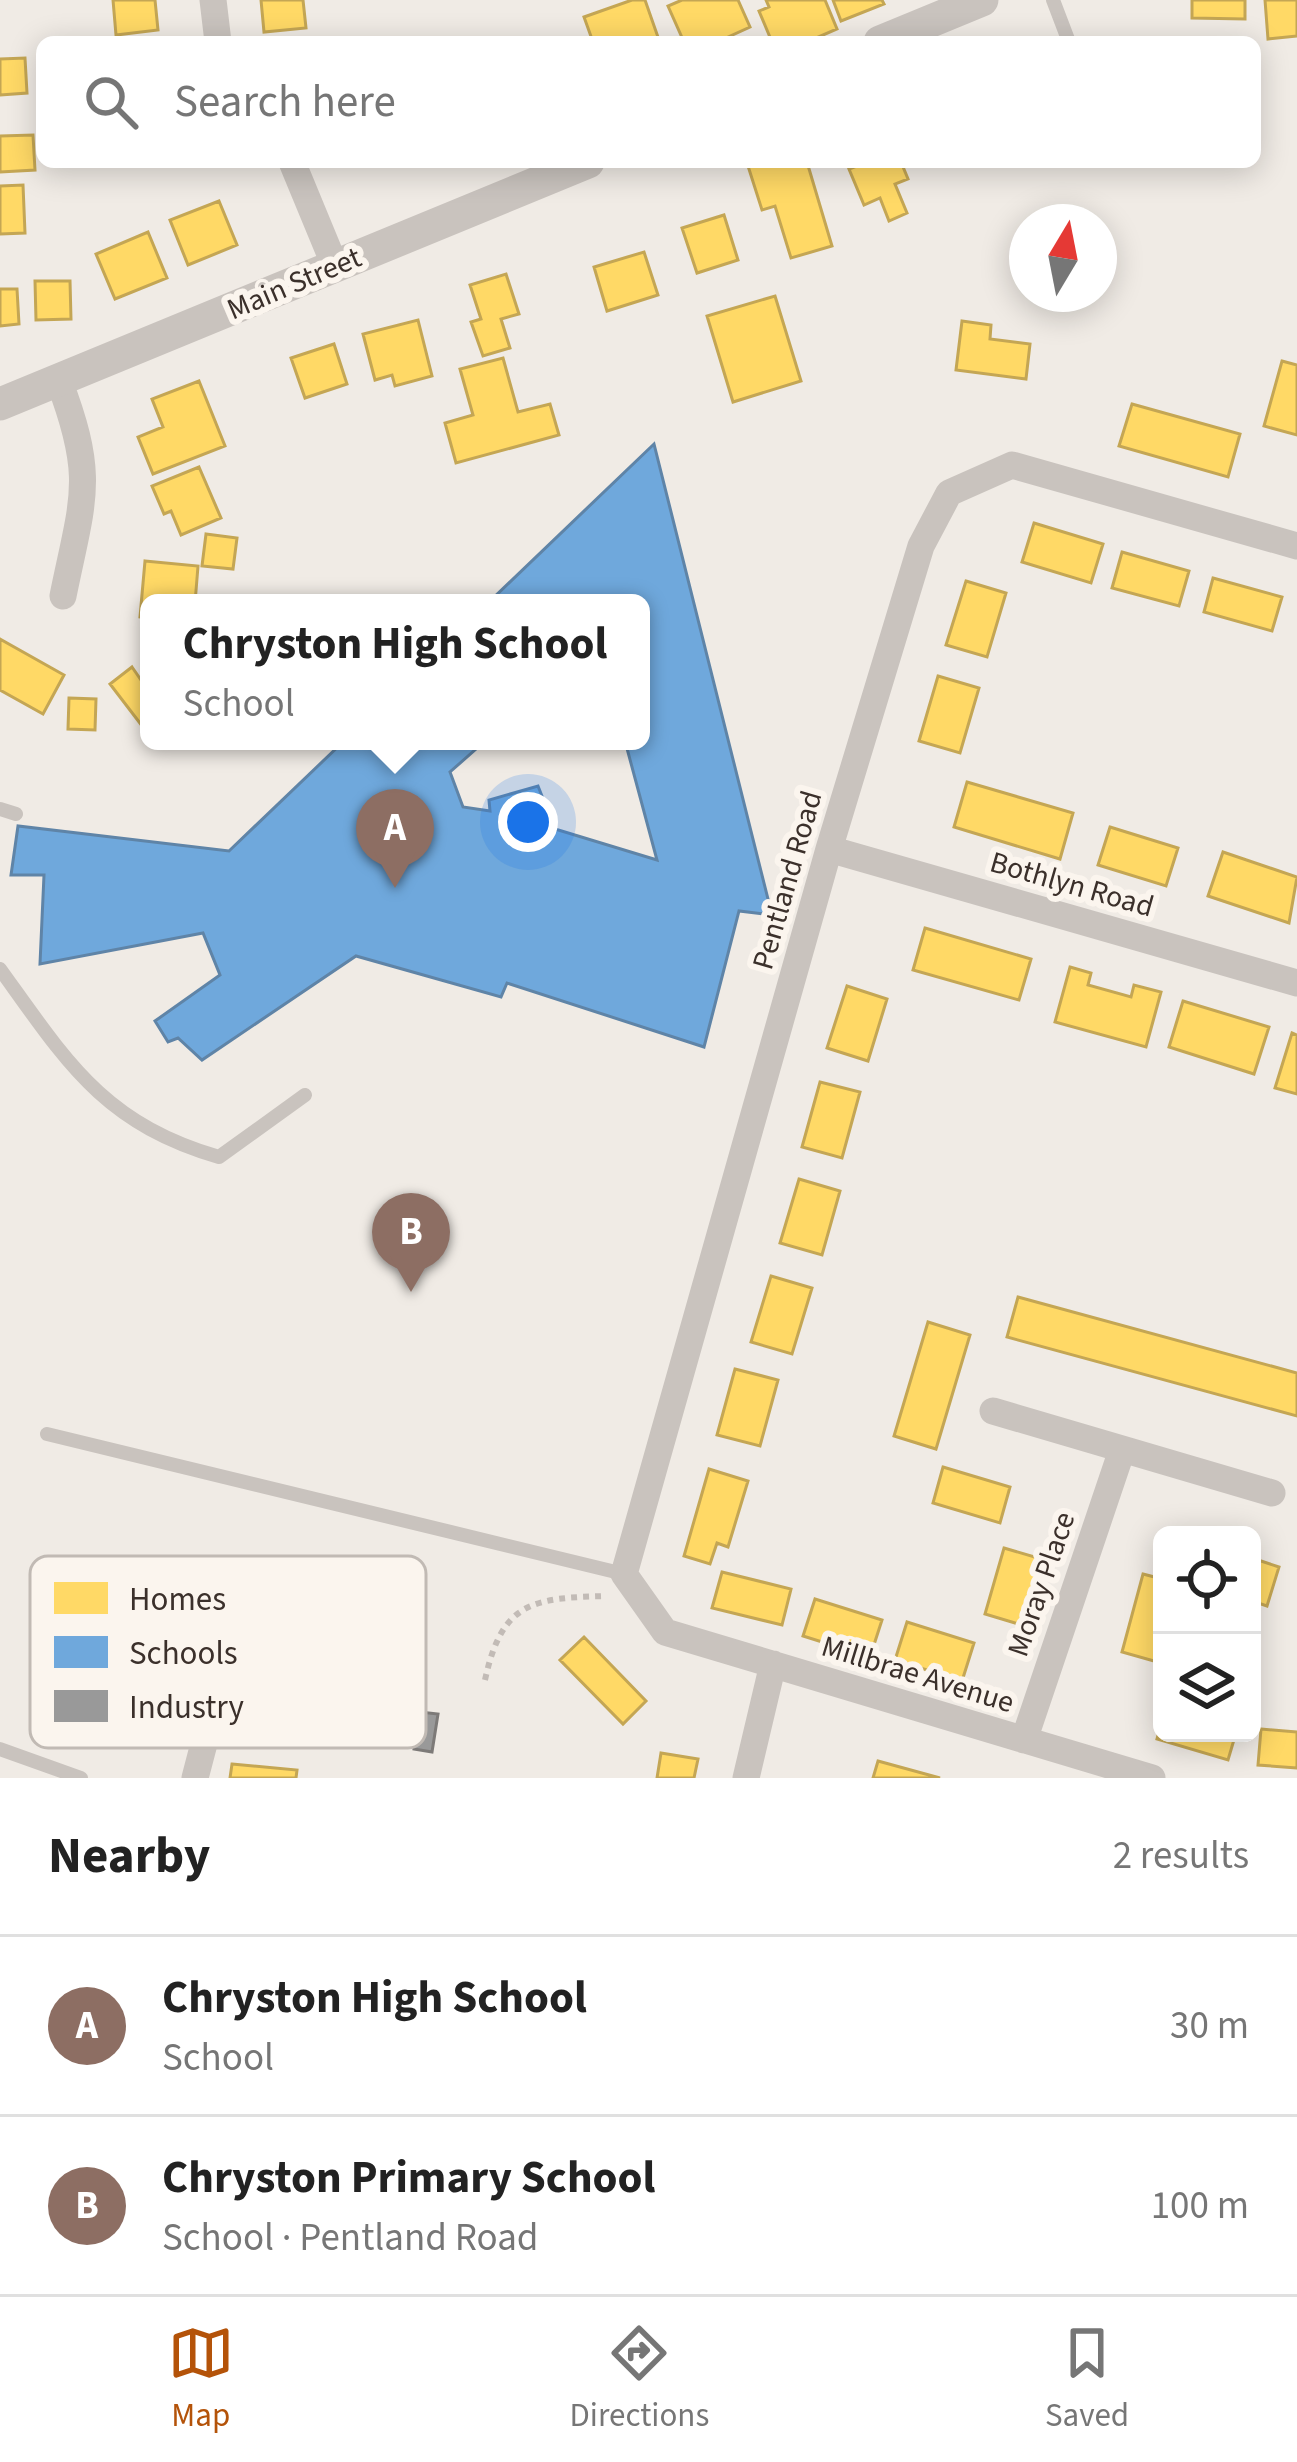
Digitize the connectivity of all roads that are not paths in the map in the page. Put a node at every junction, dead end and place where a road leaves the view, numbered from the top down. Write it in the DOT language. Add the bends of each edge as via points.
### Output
graph roads {
  1 [pos="213,0"];
  2 [pos="982,0"];
  3 [pos="1053,0"];
  4 [pos="217,36"];
  5 [pos="895,36"];
  6 [pos="1067,36"];
  7 [pos="294,168"];
  8 [pos="573,168"];
  9 [pos="335,266"];
  10 [pos="59,381"];
  11 [pos="0,404"];
  12 [pos="1297,546"];
  13 [pos="63,596"];
  14 [pos="0,809"];
  15 [pos="16,814"];
  16 [pos="829,849"];
  17 [pos="0,969"];
  18 [pos="1297,983"];
  19 [pos="305,1095"];
  20 [pos="993,1412"];
  21 [pos="46,1434"];
  22 [pos="1122,1450"];
  23 [pos="1272,1493"];
  24 [pos="632,1584"];
  25 [pos="773,1664"];
  26 [pos="1024,1740"];
  27 [pos="203,1748"];
  28 [pos="0,1749"];
  29 [pos="81,1778"];
  30 [pos="195,1778"];
  31 [pos="746,1778"];
  32 [pos="1152,1778"];
  1 -- 4 [label="street"];
  2 -- 5 [label="street"];
  3 -- 6 [label="lane"];
  7 -- 9 [label="street"];
  8 -- 9 [label="street, Main Street"];
  9 -- 10 [label="street, Main Street"];
  10 -- 11 [label="street, Main Street"];
  10 -- 13 [label="street" via="87,483"];
  12 -- 16 [label="street, Pentland Road" via="1012,465 950,493 921,545"];
  14 -- 15 [label="lane"];
  16 -- 18 [label="street, Bothlyn Road"];
  16 -- 24 [label="street, Pentland Road"];
  17 -- 19 [label="lane" via="78,1078 151,1133 219,1157"];
  20 -- 22 [label="street"];
  21 -- 24 [label="lane"];
  22 -- 23 [label="street"];
  22 -- 26 [label="street, Moray Place"];
  24 -- 25 [label="street, Millbrae Avenue" via="665,1632"];
  25 -- 26 [label="street, Millbrae Avenue"];
  25 -- 31 [label="street"];
  26 -- 32 [label="street, Millbrae Avenue"];
  27 -- 30 [label="street"];
  28 -- 29 [label="lane"];
}
